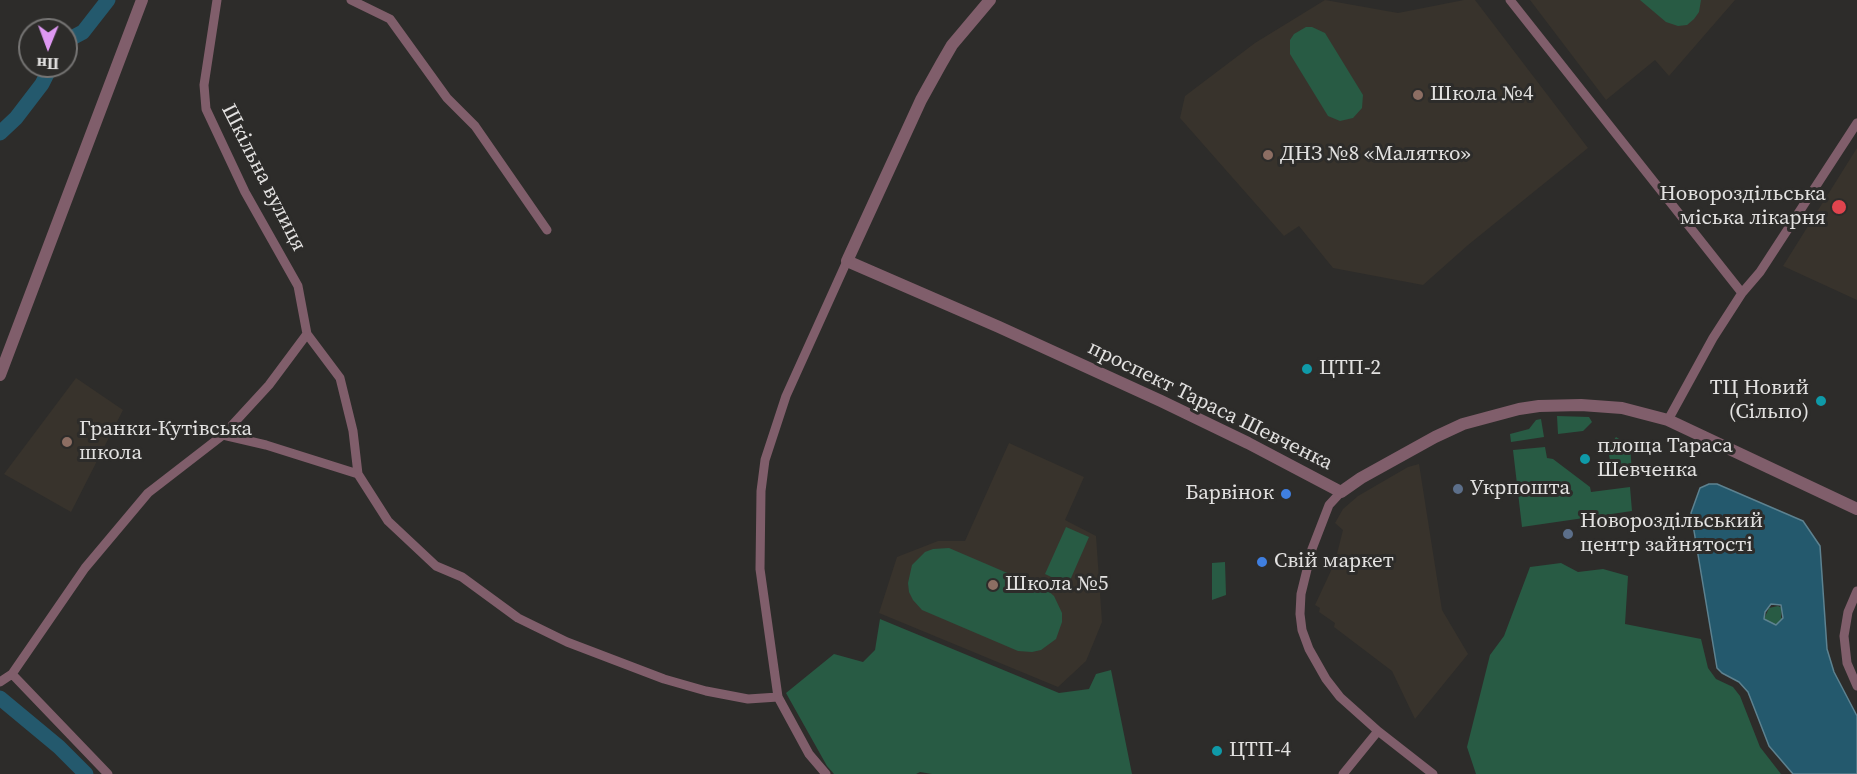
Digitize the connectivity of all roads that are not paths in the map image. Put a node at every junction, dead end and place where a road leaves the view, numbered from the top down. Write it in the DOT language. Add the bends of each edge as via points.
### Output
graph roads {
  1 [pos="142,0"];
  2 [pos="217,0"];
  3 [pos="351,0"];
  4 [pos="990,0"];
  5 [pos="1510,0"];
  6 [pos="1857,123"];
  7 [pos="548,230"];
  8 [pos="847,261"];
  9 [pos="1742,293"];
  10 [pos="307,334"];
  11 [pos="0,375"];
  12 [pos="1668,420"];
  13 [pos="223,435"];
  14 [pos="358,474"];
  15 [pos="1341,492"];
  16 [pos="1857,509"];
  17 [pos="1857,591"];
  18 [pos="12,675"];
  19 [pos="0,682"];
  20 [pos="1857,686"];
  21 [pos="778,697"];
  22 [pos="1378,731"];
  23 [pos="108,774"];
  24 [pos="826,774"];
  25 [pos="1343,774"];
  26 [pos="1433,774"];
  1 -- 11 [label="street"];
  2 -- 10 [label="street, Шкільна вулиця" via="204,85 206,109 245,192 298,286"];
  3 -- 7 [label="street" via="390,19 447,98 475,126"];
  4 -- 8 [label="street" via="952,45 921,100"];
  5 -- 9 [label="street"];
  6 -- 9 [label="street" via="1760,272"];
  8 -- 15 [label="street, проспект Тараса Шевченка" via="1170,406"];
  8 -- 21 [label="street" via="786,396 765,460 760,569"];
  9 -- 12 [label="street"];
  10 -- 13 [label="street" via="269,385"];
  10 -- 14 [label="street, Шкільна вулиця" via="340,378 353,431"];
  12 -- 15 [label="street, проспект Тараса Шевченка" via="1633,410 1581,405 1501,412 1435,437"];
  12 -- 16 [label="street, проспект Тараса Шевченка"];
  13 -- 14 [label="street"];
  13 -- 18 [label="street" via="148,493 85,568"];
  14 -- 21 [label="street, Шкільна вулиця" via="388,521 436,566 462,577 518,618 567,642 664,679 748,699"];
  15 -- 22 [label="street" via="1329,505 1312,549 1301,594 1302,630 1309,649 1340,697"];
  17 -- 20 [label="street" via="1844,636 1847,663"];
  18 -- 19 [label="street"];
  18 -- 23 [label="street"];
  21 -- 24 [label="street" via="809,754"];
  22 -- 25 [label="street"];
  22 -- 26 [label="street"];
}
